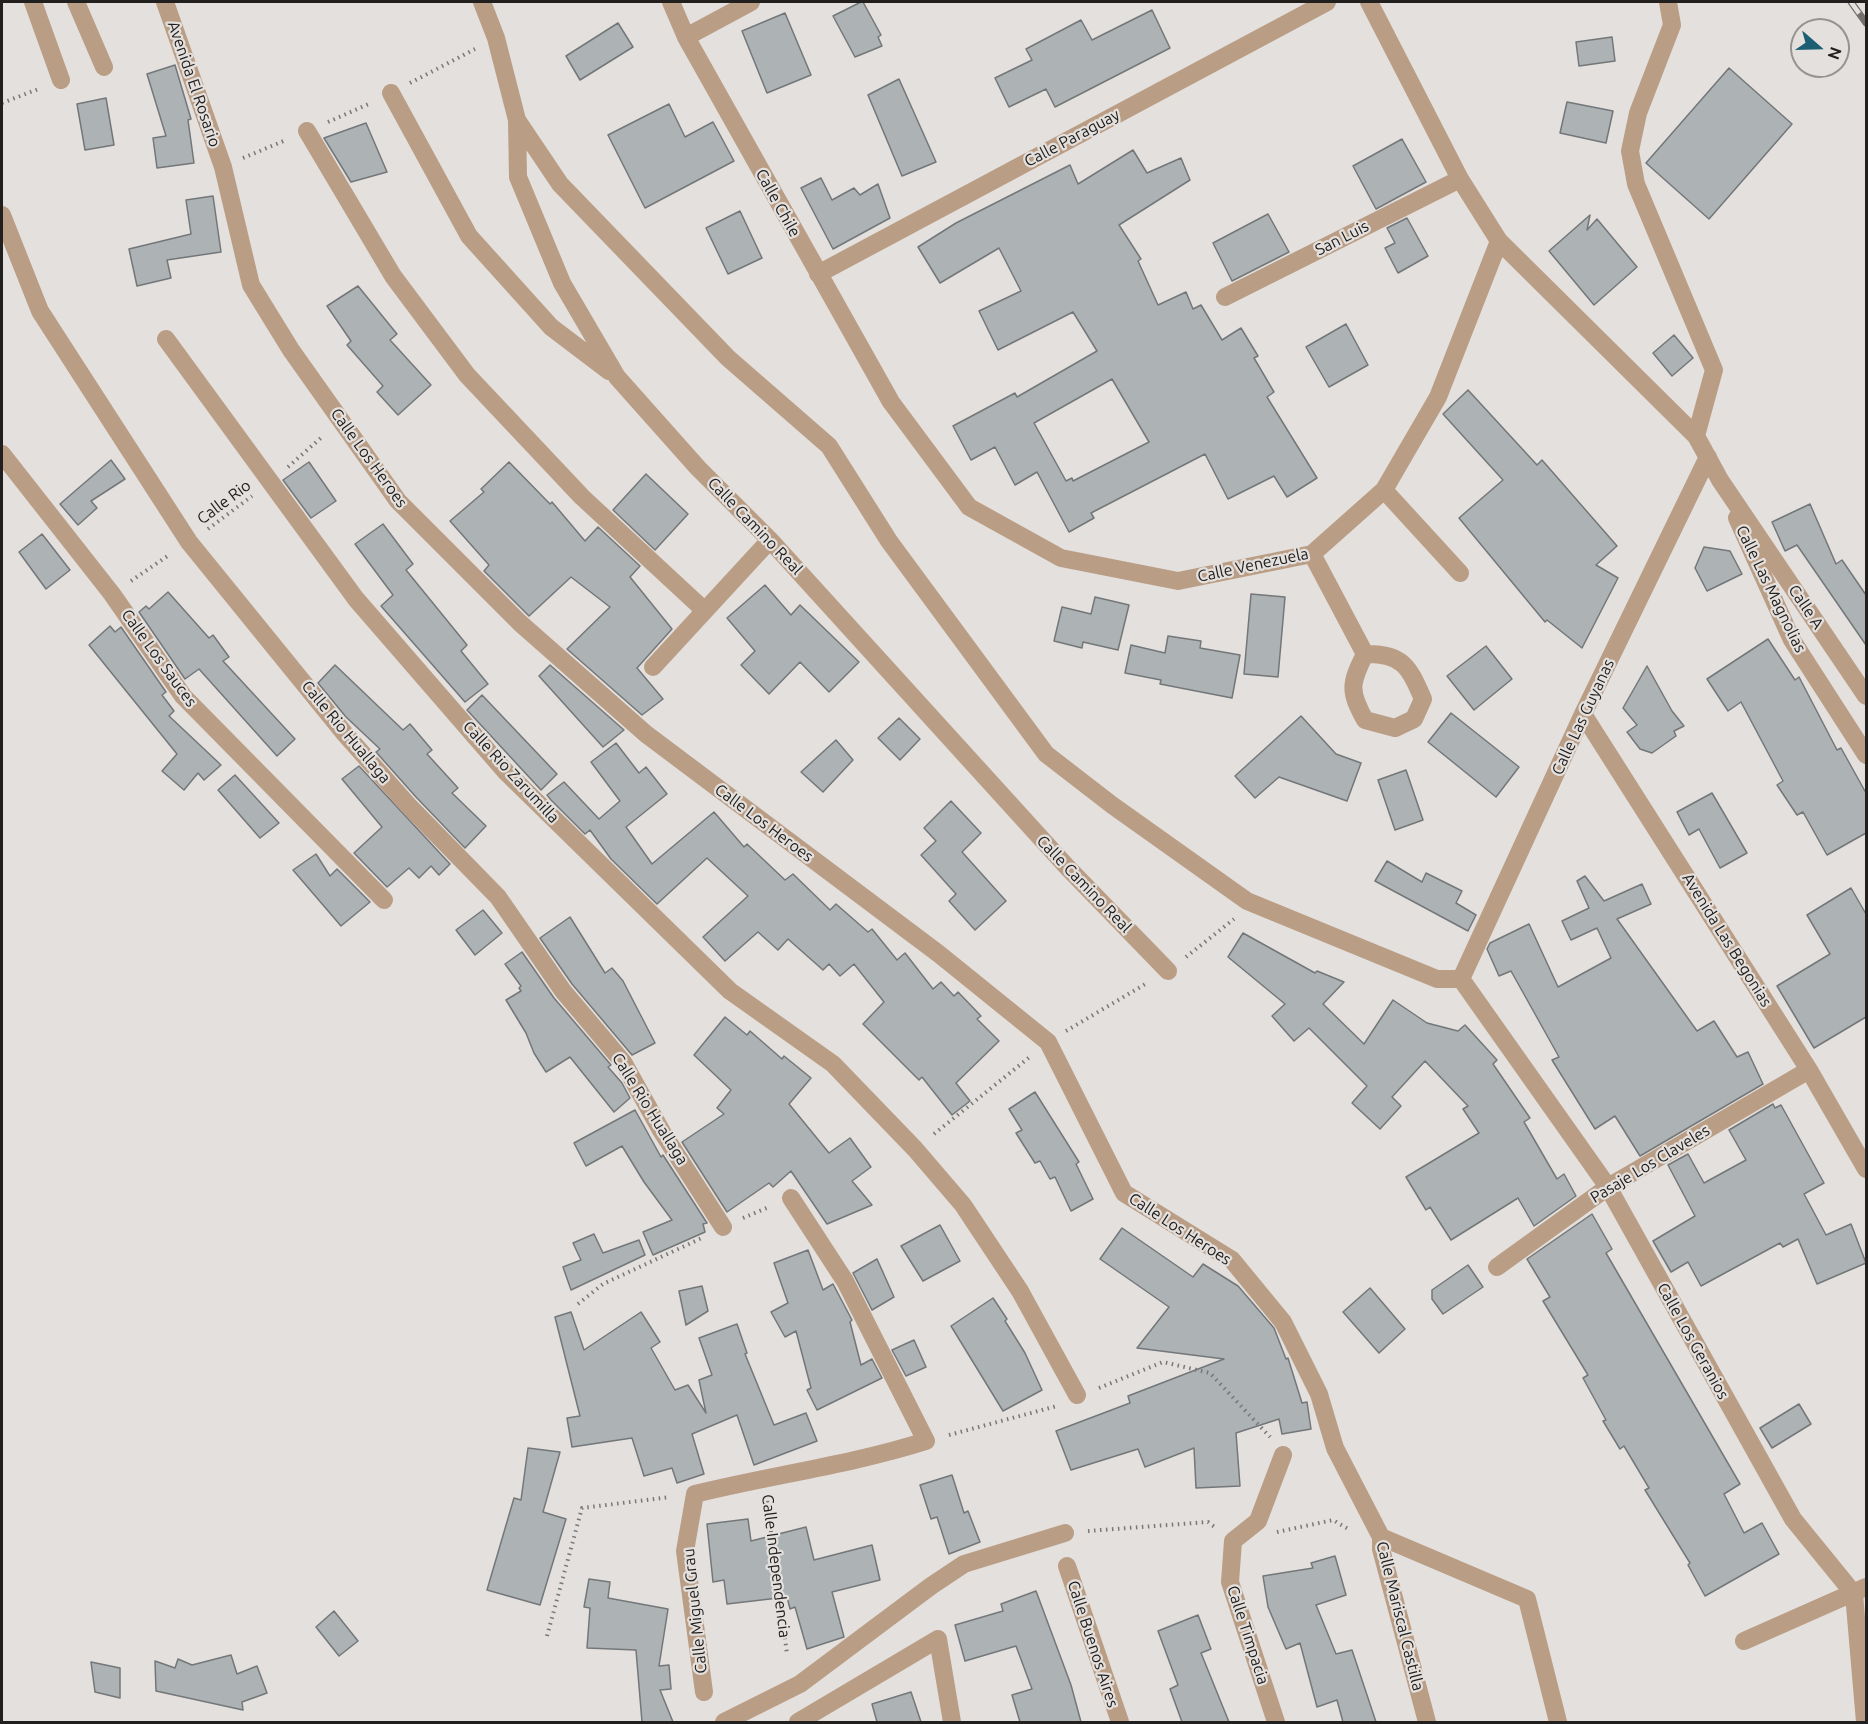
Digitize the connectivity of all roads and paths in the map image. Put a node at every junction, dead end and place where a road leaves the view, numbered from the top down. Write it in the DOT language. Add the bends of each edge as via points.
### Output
graph roads {
  1 [pos="33,2"];
  2 [pos="76,2"];
  3 [pos="165,2"];
  4 [pos="482,2"];
  5 [pos="671,2"];
  6 [pos="751,2"];
  7 [pos="1327,2"];
  8 [pos="1369,2"];
  9 [pos="1668,2"];
  10 [pos="686,37"];
  11 [pos="496,38"];
  12 [pos="105,67"];
  13 [pos="61,80"];
  14 [pos="391,93"];
  15 [pos="517,120"];
  16 [pos="307,131"];
  17 [pos="223,167"];
  18 [pos="1460,179"];
  19 [pos="2,215"];
  20 [pos="1499,241"];
  21 [pos="818,274"];
  22 [pos="1225,297"];
  23 [pos="166,339"];
  24 [pos="617,377"];
  25 [pos="891,402"];
  26 [pos="342,420"];
  27 [pos="1696,436"];
  28 [pos="2,454"];
  29 [pos="1708,457"];
  30 [pos="1720,480"];
  31 [pos="269,483"];
  32 [pos="1384,490"];
  33 [pos="770,540"];
  34 [pos="189,542"];
  35 [pos="1312,554"];
  36 [pos="1460,573"];
  37 [pos="112,594"];
  38 [pos="704,610"];
  39 [pos="1365,654"];
  40 [pos="653,667"];
  41 [pos="1866,696"];
  42 [pos="1583,714"];
  43 [pos="1866,755"];
  44 [pos="384,900"];
  45 [pos="1247,901"];
  46 [pos="1167,971"];
  47 [pos="1461,979"];
  48 [pos="1048,1042"];
  49 [pos="1809,1070"];
  50 [pos="915,1149"];
  51 [pos="1866,1169"];
  52 [pos="1608,1187"];
  53 [pos="791,1198"];
  54 [pos="723,1227"];
  55 [pos="1497,1268"];
  56 [pos="578,1304"];
  57 [pos="1077,1395"];
  58 [pos="926,1441"];
  59 [pos="1335,1448"];
  60 [pos="1283,1455"];
  61 [pos="764,1477"];
  62 [pos="695,1494"];
  63 [pos="1065,1533"];
  64 [pos="1380,1537"];
  65 [pos="1067,1566"];
  66 [pos="1860,1591"];
  67 [pos="547,1636"];
  68 [pos="1744,1641"];
  69 [pos="787,1654"];
  70 [pos="704,1692"];
  71 [pos="724,1722"];
  72 [pos="799,1722"];
  73 [pos="952,1722"];
  74 [pos="1120,1722"];
  75 [pos="1276,1722"];
  76 [pos="1427,1722"];
  77 [pos="1558,1722"];
  78 [pos="1865,1722"];
  1 -- 13 [label="street"];
  2 -- 12 [label="street"];
  3 -- 17 [label="street, Avenida El Rosario"];
  4 -- 11 [label="street, Calle Camino Real"];
  5 -- 10 [label="street, Calle Chile"];
  6 -- 10 [label="street"];
  7 -- 21 [label="street, Calle Paraguay"];
  8 -- 18 [label="street, Calle A"];
  9 -- 27 [label="street" via="1672,25 1638,113 1630,151 1636,184 1714,370"];
  10 -- 21 [label="street, Calle Chile"];
  11 -- 14 [label="path"];
  11 -- 15 [label="street, Calle Camino Real"];
  14 -- 16 [label="path"];
  14 -- 24 [label="street" via="469,236 550,327"];
  15 -- 24 [label="street, Calle Camino Real" via="518,177 562,283"];
  15 -- 45 [label="street" via="560,184 728,358 829,446 889,540 1046,753"];
  16 -- 17 [label="path"];
  16 -- 38 [label="street" via="393,276 466,375 582,497"];
  17 -- 26 [label="street, Calle Los Heroes" via="251,285 291,350"];
  18 -- 20 [label="street, Calle A"];
  18 -- 22 [label="street, San Luis"];
  19 -- 34 [label="street, Calle Rio Huallaga" via="40,311"];
  20 -- 27 [label="street, Calle A"];
  20 -- 32 [label="street, Calle Venezuela" via="1438,396"];
  21 -- 25 [label="street, Calle Chile"];
  23 -- 31 [label="street, Calle Rio Zarumilla"];
  24 -- 33 [label="street, Calle Camino Real" via="698,468"];
  25 -- 35 [label="street, Calle Venezuela" via="969,507 1061,558 1178,581"];
  26 -- 31 [label="path, Calle Rio"];
  26 -- 48 [label="street, Calle Los Heroes" via="398,501 520,623 646,734 939,954"];
  27 -- 29 [label="street, Calle A"];
  28 -- 37 [label="street, Calle Los Sauces"];
  29 -- 30 [label="street, Calle A"];
  29 -- 42 [label="street, Calle Las Guyanas"];
  30 -- 41 [label="street, Calle A"];
  30 -- 43 [label="street, Calle Las Magnolias" via="1792,640"];
  31 -- 34 [label="path, Calle Rio"];
  31 -- 50 [label="street, Calle Rio Zarumilla" via="356,599 506,772 730,991 833,1064"];
  32 -- 35 [label="street, Calle Venezuela"];
  32 -- 36 [label="street"];
  33 -- 38 [label="street"];
  33 -- 46 [label="street, Calle Camino Real" via="967,759"];
  34 -- 37 [label="path, Calle Rio"];
  34 -- 54 [label="street, Calle Rio Huallaga" via="345,734 498,897 563,990 623,1062"];
  35 -- 39 [label="street"];
  37 -- 44 [label="street, Calle Los Sauces" via="183,696"];
  38 -- 40 [label="street"];
  39 -- 39 [label="street" via="1356,671 1352,696 1365,720 1395,728 1414,719 1423,699 1410,668 1387,653"];
  42 -- 47 [label="street, Calle Las Guyanas"];
  42 -- 49 [label="street, Avenida Las Begonias"];
  45 -- 46 [label="path" via="1233,921"];
  45 -- 47 [label="street" via="1437,979"];
  46 -- 48 [label="path"];
  47 -- 52 [label="street, Calle Los Geranios"];
  48 -- 50 [label="path"];
  48 -- 59 [label="street, Calle Los Heroes" via="1124,1193 1232,1260 1283,1322 1319,1394"];
  49 -- 51 [label="street, Avenida Las Begonias"];
  49 -- 52 [label="street, Pasaje Los Claveles"];
  50 -- 57 [label="street, Calle Rio Zarumilla" via="982,1233 1020,1291"];
  52 -- 55 [label="street, Pasaje Los Claveles"];
  52 -- 66 [label="street, Calle Los Geranios" via="1793,1519"];
  53 -- 54 [label="path"];
  53 -- 58 [label="street" via="845,1281"];
  54 -- 56 [label="path" via="603,1284"];
  57 -- 58 [label="path" via="1068,1403"];
  57 -- 60 [label="path" via="1163,1362 1210,1373"];
  58 -- 61 [label="street" via="873,1458"];
  59 -- 64 [label="street, Calle Mariscal Castilla"];
  60 -- 75 [label="street, Calle Timpacia" via="1258,1521 1233,1541 1230,1582"];
  61 -- 62 [label="street"];
  61 -- 69 [label="path, Calle Independencia"];
  62 -- 67 [label="path" via="582,1508"];
  62 -- 70 [label="street, Calle Miguel Grau" via="685,1551"];
  63 -- 71 [label="street" via="964,1564 800,1684"];
  64 -- 76 [label="street, Calle Mariscal Castilla"];
  64 -- 77 [label="street" via="1527,1599"];
  65 -- 74 [label="street, Calle Buenos Aires"];
  66 -- 68 [label="street"];
  66 -- 78 [label="street"];
  72 -- 73 [label="street" via="938,1639"];
}
